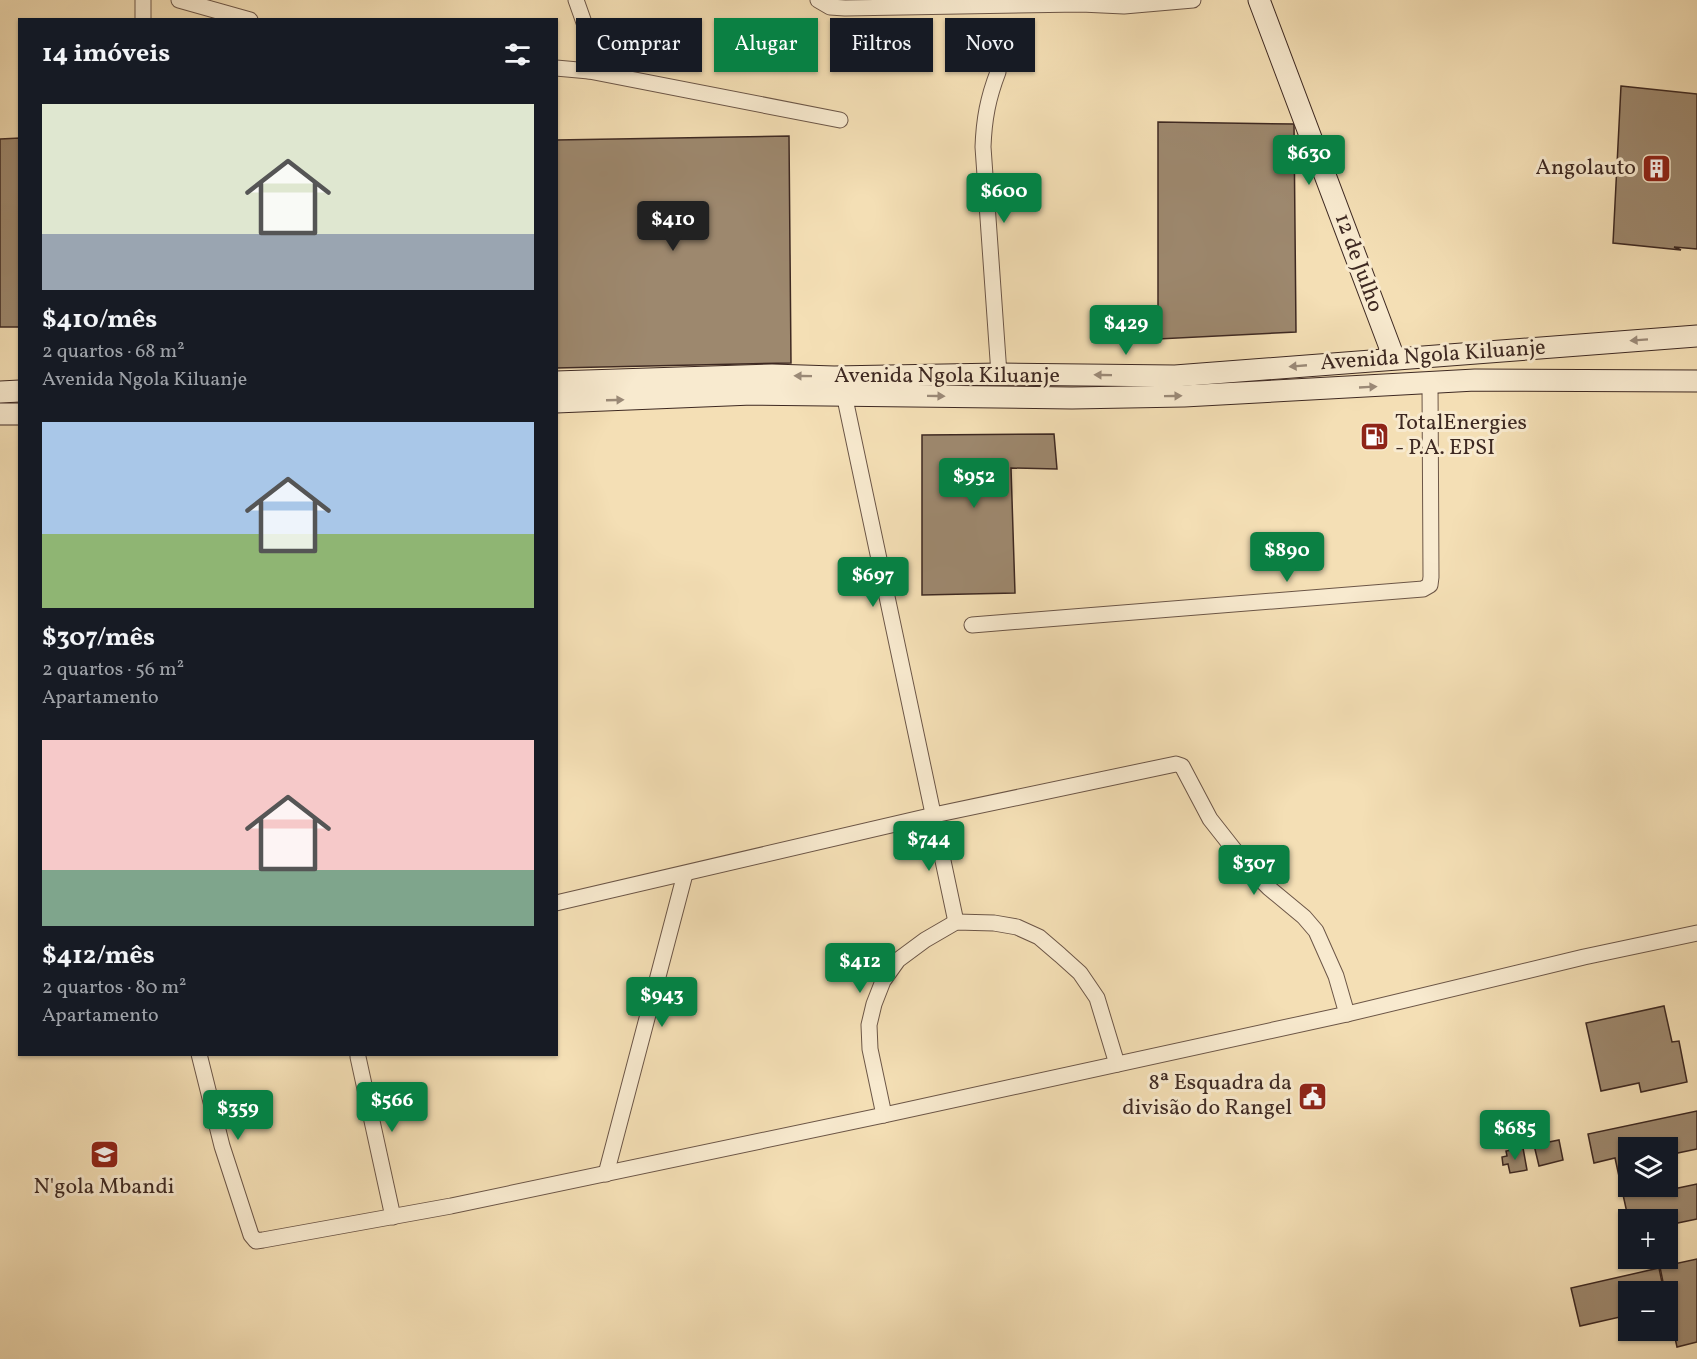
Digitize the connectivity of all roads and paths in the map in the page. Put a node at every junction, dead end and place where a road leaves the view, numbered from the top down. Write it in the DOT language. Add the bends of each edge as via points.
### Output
graph roads {
  1 [pos="143,0"];
  2 [pos="180,0"];
  3 [pos="576,0"];
  4 [pos="818,0"];
  5 [pos="1192,0"];
  6 [pos="1259,0"];
  7 [pos="143,18"];
  8 [pos="243,18"];
  9 [pos="582,18"];
  10 [pos="558,68"];
  11 [pos="576,70"];
  12 [pos="593,72"];
  13 [pos="998,72"];
  14 [pos="840,120"];
  15 [pos="1697,336"];
  16 [pos="1394,358"];
  17 [pos="999,374"];
  18 [pos="1697,381"];
  19 [pos="558,382"];
  20 [pos="1430,384"];
  21 [pos="0,392"];
  22 [pos="18,392"];
  23 [pos="844,394"];
  24 [pos="558,402"];
  25 [pos="0,414"];
  26 [pos="18,414"];
  27 [pos="972,625"];
  28 [pos="934,815"];
  29 [pos="686,874"];
  30 [pos="558,903"];
  31 [pos="956,922"];
  32 [pos="1697,933"];
  33 [pos="1347,1014"];
  34 [pos="200,1056"];
  35 [pos="358,1057"];
  36 [pos="1117,1064"];
  37 [pos="884,1115"];
  38 [pos="606,1173"];
  39 [pos="393,1216"];
  1 -- 7 [label="street"];
  2 -- 8 [label="street"];
  3 -- 9 [label="street"];
  4 -- 5 [label="street" via="830,7 845,8 1124,6"];
  6 -- 16 [label="main road, 12 de Julho"];
  10 -- 11 [label="street"];
  12 -- 14 [label="street"];
  13 -- 17 [label="street" via="984,119 983,147"];
  15 -- 16 [label="main road, Avenida Ngola Kiluanje, one-way"];
  16 -- 17 [label="main road, Avenida Ngola Kiluanje, one-way" via="1175,376"];
  17 -- 19 [label="main road, Avenida Ngola Kiluanje, one-way" via="772,375"];
  18 -- 20 [label="main road, Avenida Ngola Kiluanje" via="1475,380"];
  23 -- 20 [label="main road, Avenida Ngola Kiluanje, one-way" via="1184,396"];
  20 -- 27 [label="street" via="1431,577 1430,585 1423,589"];
  21 -- 22 [label="main road"];
  24 -- 23 [label="main road, Avenida Ngola Kiluanje, one-way"];
  23 -- 28 [label="street"];
  25 -- 26 [label="main road"];
  28 -- 29 [label="street"];
  28 -- 31 [label="street"];
  28 -- 33 [label="street" via="1176,764 1182,766 1210,819 1246,866 1316,931"];
  29 -- 30 [label="street"];
  29 -- 38 [label="street"];
  31 -- 36 [label="street" via="1017,927 1039,937 1074,967 1097,998"];
  31 -- 37 [label="street" via="898,960 883,981 874,1004 869,1025 870,1049"];
  32 -- 33 [label="street"];
  33 -- 36 [label="street"];
  34 -- 39 [label="street" via="222,1146 251,1235 256,1240"];
  35 -- 39 [label="street"];
  36 -- 37 [label="street"];
  37 -- 38 [label="street"];
  38 -- 39 [label="street"];
}
